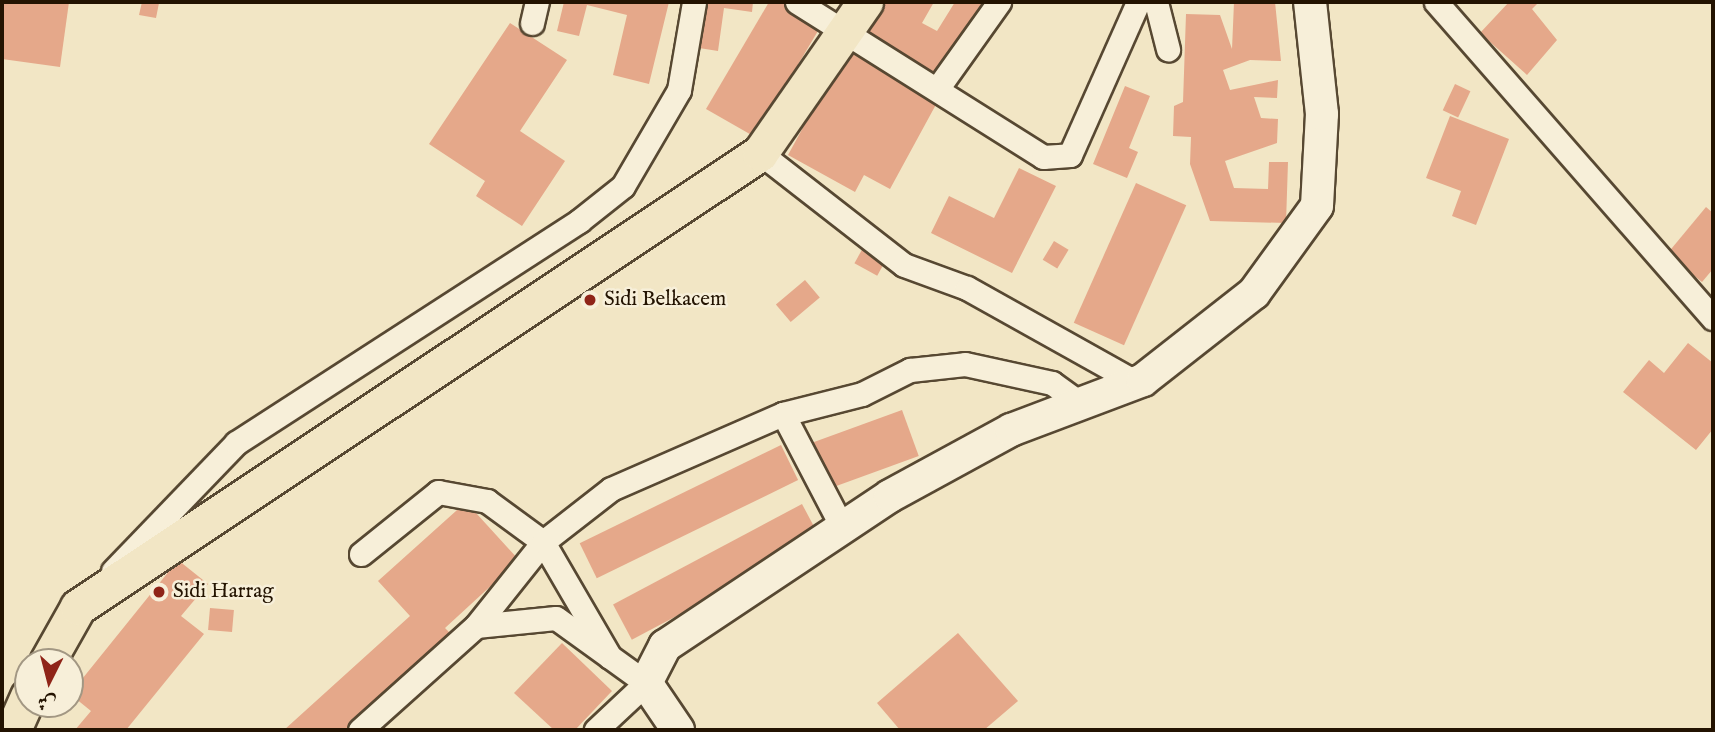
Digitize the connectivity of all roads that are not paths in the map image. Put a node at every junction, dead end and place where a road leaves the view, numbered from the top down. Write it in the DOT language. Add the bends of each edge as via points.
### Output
graph roads {
  1 [pos="694,2"];
  2 [pos="797,2"];
  3 [pos="865,2"];
  4 [pos="999,2"];
  5 [pos="1138,2"];
  6 [pos="1156,2"];
  7 [pos="1310,2"];
  8 [pos="1436,2"];
  9 [pos="830,17"];
  10 [pos="1168,49"];
  11 [pos="937,89"];
  12 [pos="760,153"];
  13 [pos="1713,318"];
  14 [pos="1137,383"];
  15 [pos="1081,404"];
  16 [pos="783,414"];
  17 [pos="843,529"];
  18 [pos="543,542"];
  19 [pos="361,554"];
  20 [pos="78,607"];
  21 [pos="476,626"];
  22 [pos="55,648"];
  23 [pos="610,657"];
  24 [pos="646,683"];
  25 [pos="360,730"];
  26 [pos="596,730"];
  27 [pos="678,730"];
  1 -- 20 [label="street" via="679,90 623,186 236,443"];
  2 -- 9 [label="street"];
  3 -- 9 [label="main road"];
  4 -- 11 [label="street"];
  5 -- 11 [label="street" via="1070,155 1043,157"];
  6 -- 10 [label="street"];
  7 -- 14 [label="main road" via="1322,114 1317,206 1254,293"];
  8 -- 13 [label="street"];
  9 -- 11 [label="street"];
  9 -- 12 [label="main road"];
  12 -- 14 [label="street" via="904,265 967,288"];
  12 -- 20 [label="main road"];
  14 -- 15 [label="main road"];
  15 -- 16 [label="street" via="1052,383 965,364 910,370 862,394"];
  15 -- 17 [label="main road" via="1011,430"];
  16 -- 17 [label="street"];
  16 -- 18 [label="street" via="611,489"];
  17 -- 24 [label="main road" via="665,646"];
  18 -- 19 [label="street" via="487,501 438,492"];
  18 -- 21 [label="street"];
  18 -- 23 [label="street"];
  20 -- 22 [label="main road"];
  21 -- 23 [label="street" via="556,618"];
  21 -- 25 [label="street"];
  23 -- 24 [label="street"];
  24 -- 26 [label="street"];
  24 -- 27 [label="main road"];
}
